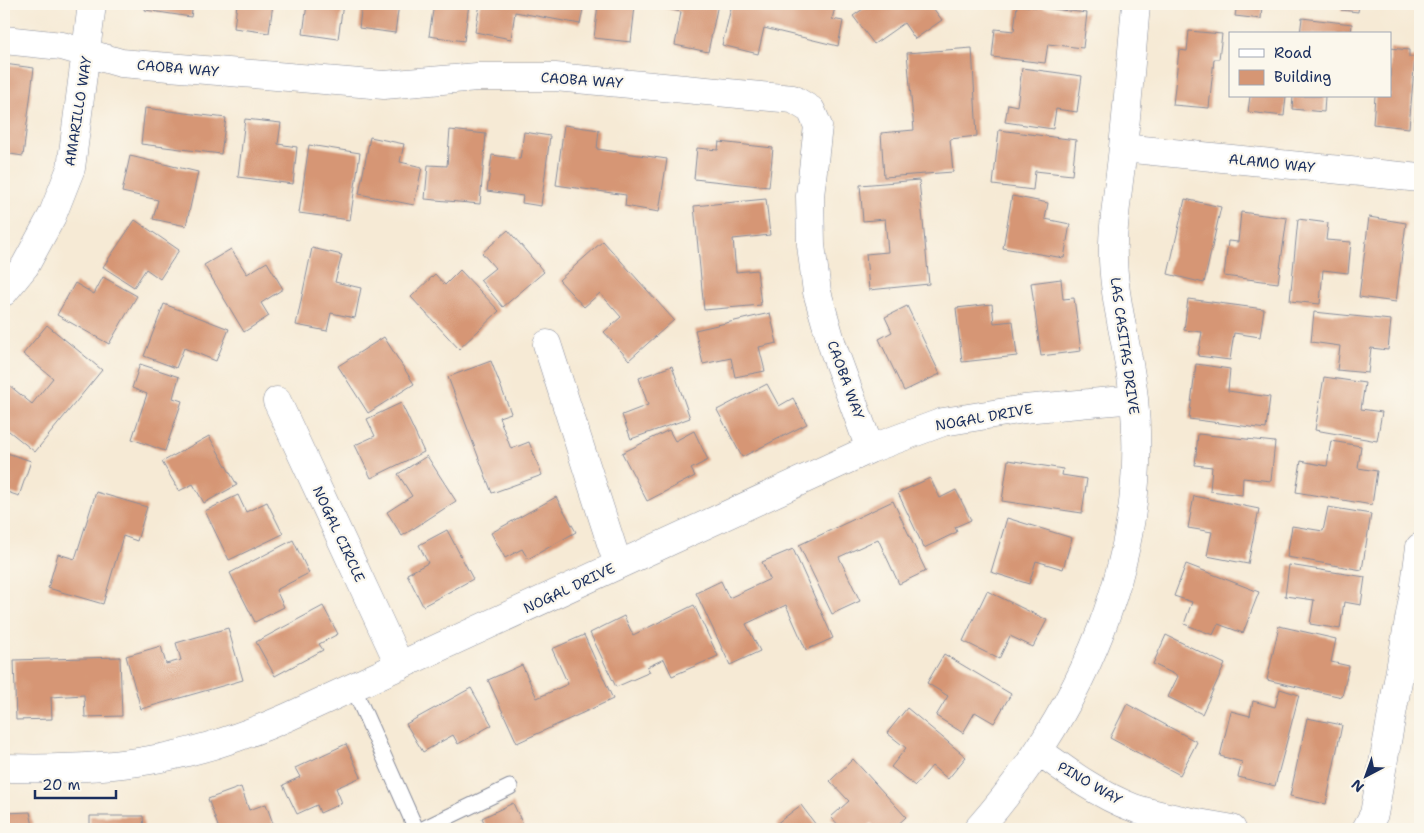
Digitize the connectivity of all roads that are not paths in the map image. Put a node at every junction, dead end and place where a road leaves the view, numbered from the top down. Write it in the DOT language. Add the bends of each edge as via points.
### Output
graph roads {
  1 [pos="92,4"];
  2 [pos="1136,4"];
  3 [pos="4,40"];
  4 [pos="88,54"];
  5 [pos="1123,148"];
  6 [pos="1420,178"];
  7 [pos="4,292"];
  8 [pos="547,344"];
  9 [pos="1134,399"];
  10 [pos="277,401"];
  11 [pos="870,448"];
  12 [pos="1420,547"];
  13 [pos="618,565"];
  14 [pos="400,666"];
  15 [pos="353,687"];
  16 [pos="1039,751"];
  17 [pos="4,768"];
  18 [pos="510,787"];
  19 [pos="416,829"];
  20 [pos="423,829"];
  21 [pos="978,829"];
  22 [pos="1232,829"];
  23 [pos="1366,829"];
  1 -- 4 [label="street, AMARILLO WAY"];
  2 -- 5 [label="street, LAS CASITAS DRIVE"];
  3 -- 4 [label="street, CAOBA WAY" via="62,46"];
  4 -- 7 [label="street, AMARILLO WAY" via="71,168 52,216 24,266"];
  4 -- 11 [label="street, CAOBA WAY" via="121,63 384,85 477,77 555,77 793,99 811,110 818,126 810,196 810,246 817,292 833,348"];
  5 -- 6 [label="street, ALAMO WAY"];
  5 -- 9 [label="street, LAS CASITAS DRIVE" via="1113,243 1117,296"];
  8 -- 13 [label="street"];
  9 -- 11 [label="street, NOGAL DRIVE" via="1024,408 943,422"];
  9 -- 16 [label="street, LAS CASITAS DRIVE" via="1134,500 1115,594 1072,696"];
  10 -- 14 [label="street, NOGAL CIRCLE"];
  11 -- 13 [label="street, NOGAL DRIVE"];
  12 -- 23 [label="street" via="1374,814"];
  13 -- 14 [label="street, NOGAL DRIVE"];
  14 -- 15 [label="street, NOGAL DRIVE"];
  15 -- 17 [label="street, NOGAL DRIVE" via="256,732 167,758 102,768"];
  15 -- 19 [label="lane"];
  16 -- 21 [label="street, LAS CASITAS DRIVE"];
  16 -- 22 [label="street, PINO WAY" via="1083,783 1134,808"];
  18 -- 20 [label="lane"];
}
